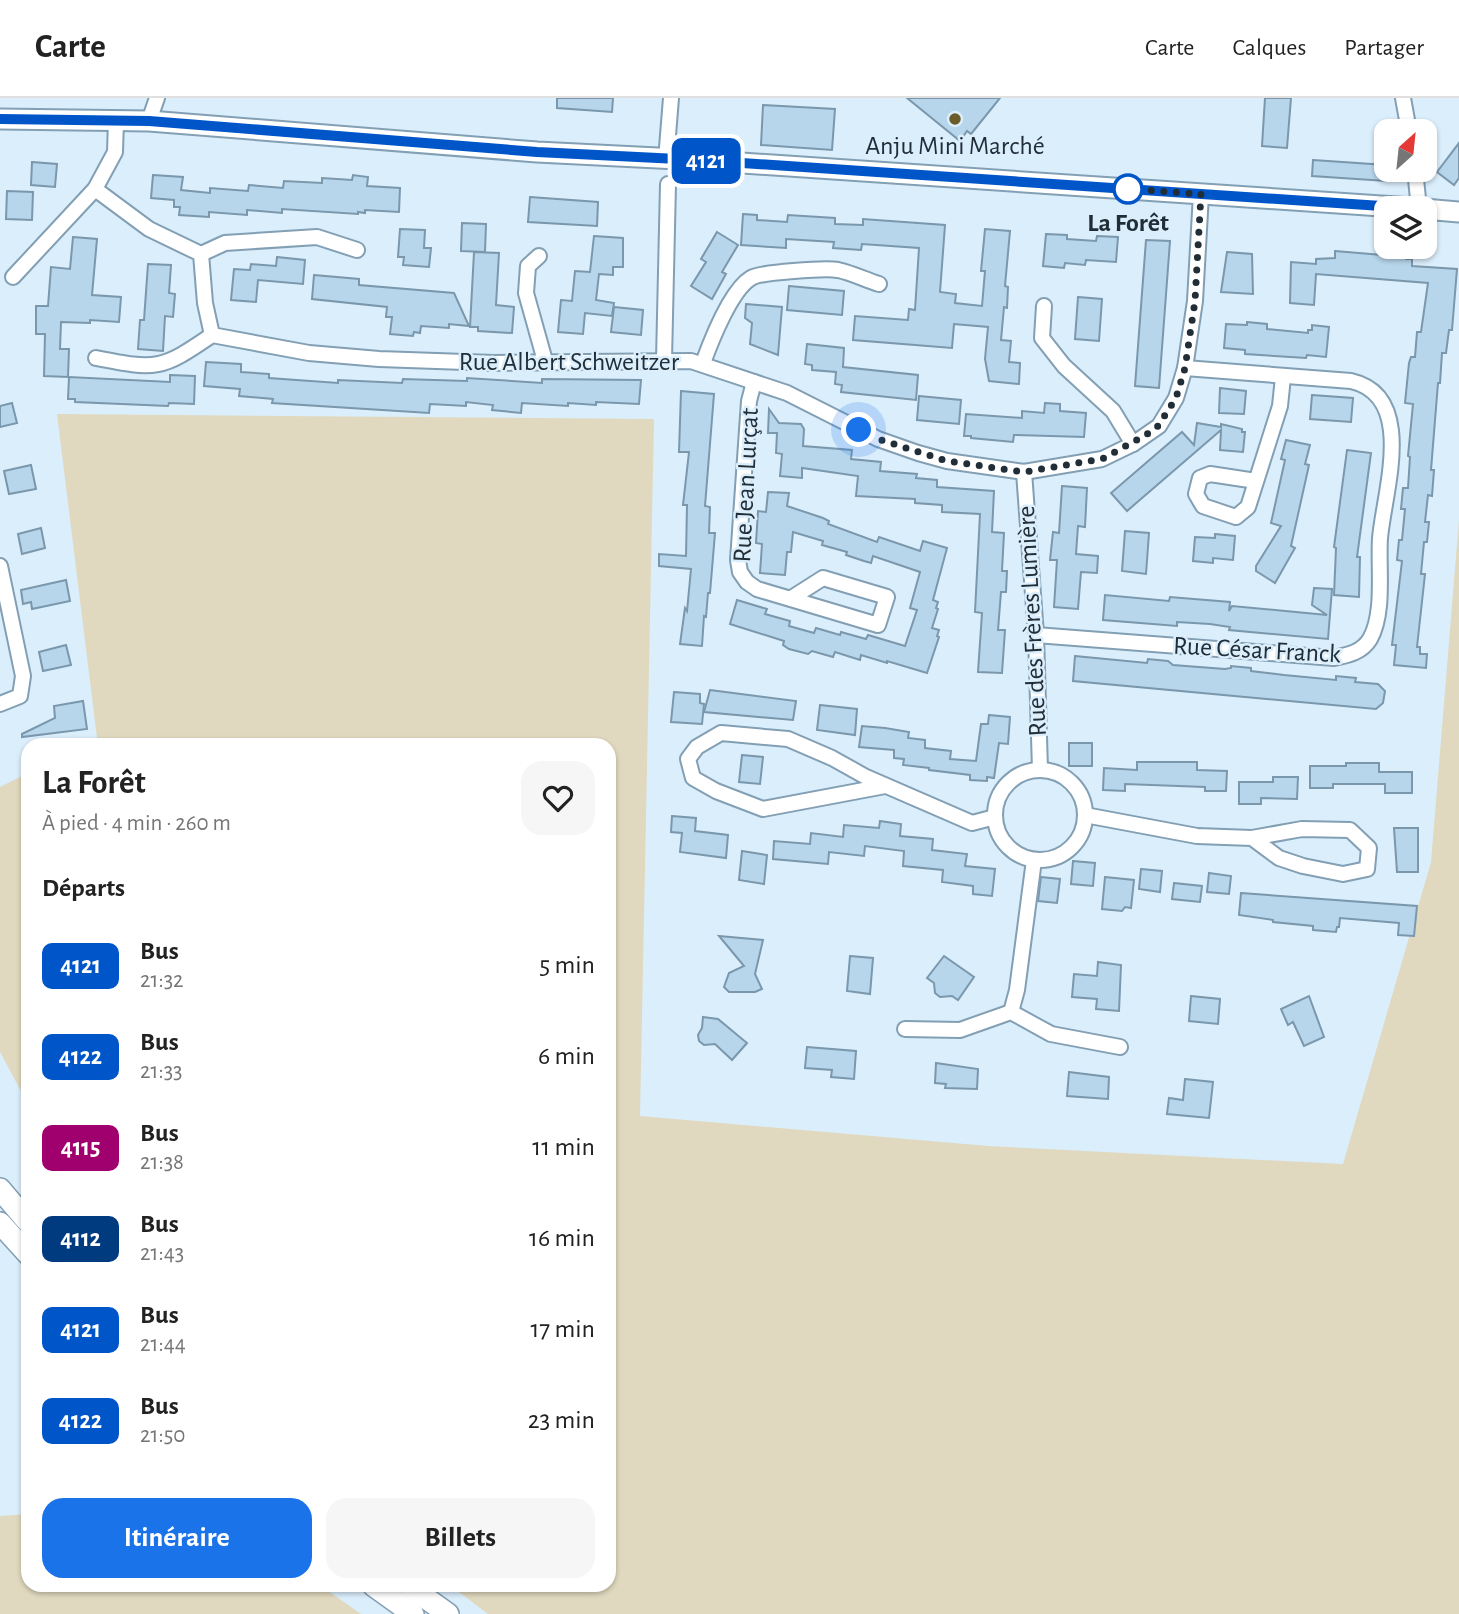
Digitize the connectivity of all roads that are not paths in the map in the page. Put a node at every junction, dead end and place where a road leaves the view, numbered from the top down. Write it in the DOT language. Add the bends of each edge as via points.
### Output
graph roads {
  1 [pos="157,98"];
  2 [pos="671,98"];
  3 [pos="1403,98"];
  4 [pos="0,119"];
  5 [pos="1407,119"];
  6 [pos="116,120"];
  7 [pos="149,121"];
  8 [pos="666,160"];
  9 [pos="668,184"];
  10 [pos="95,189"];
  11 [pos="1201,194"];
  12 [pos="1374,206"];
  13 [pos="1437,210"];
  14 [pos="1459,212"];
  15 [pos="357,250"];
  16 [pos="201,254"];
  17 [pos="539,256"];
  18 [pos="12,277"];
  19 [pos="879,284"];
  20 [pos="1044,306"];
  21 [pos="212,335"];
  22 [pos="96,358"];
  23 [pos="664,360"];
  24 [pos="545,361"];
  25 [pos="702,363"];
  26 [pos="1185,368"];
  27 [pos="1283,377"];
  28 [pos="754,383"];
  29 [pos="1133,444"];
  30 [pos="1024,472"];
  31 [pos="1256,481"];
  32 [pos="0,566"];
  33 [pos="790,599"];
  34 [pos="1036,635"];
  35 [pos="0,704"];
  36 [pos="1040,770"];
  37 [pos="885,786"];
  38 [pos="1085,815"];
  39 [pos="995,817"];
  40 [pos="1252,838"];
  41 [pos="1034,860"];
  42 [pos="1011,1012"];
  43 [pos="905,1030"];
  44 [pos="1120,1047"];
  45 [pos="0,1189"];
  46 [pos="21,1214"];
  47 [pos="0,1223"];
  48 [pos="21,1246"];
  49 [pos="382,1592"];
  50 [pos="417,1592"];
  51 [pos="413,1614"];
  52 [pos="448,1614"];
  1 -- 7 [label="street"];
  2 -- 8 [label="street"];
  3 -- 5 [label="street"];
  4 -- 6 [label="main road"];
  6 -- 7 [label="main road"];
  6 -- 10 [label="street" via="115,152"];
  7 -- 8 [label="main road"];
  8 -- 11 [label="main road"];
  9 -- 23 [label="street"];
  10 -- 16 [label="street" via="149,229"];
  10 -- 18 [label="street"];
  11 -- 12 [label="main road"];
  11 -- 26 [label="street, Rue Albert Schweitzer" via="1195,301"];
  13 -- 14 [label="main road"];
  15 -- 16 [label="street" via="317,237 225,243"];
  16 -- 21 [label="street"];
  17 -- 24 [label="street" via="528,266 526,293"];
  19 -- 25 [label="street" via="836,270 752,276 716,328"];
  20 -- 29 [label="street" via="1042,338 1064,366 1113,411"];
  21 -- 22 [label="street" via="175,360 159,365"];
  21 -- 24 [label="street, Rue Albert Schweitzer" via="309,354"];
  23 -- 24 [label="street, Rue Albert Schweitzer"];
  23 -- 25 [label="street, Rue Albert Schweitzer"];
  25 -- 28 [label="street, Rue Albert Schweitzer"];
  26 -- 27 [label="street"];
  26 -- 29 [label="street, Rue Albert Schweitzer" via="1176,398 1158,426"];
  27 -- 31 [label="street" via="1280,407"];
  27 -- 34 [label="street, Rue César Franck" via="1365,384 1376,392 1388,414 1393,450 1380,537 1377,622 1370,640 1355,654 1334,658"];
  28 -- 30 [label="street, Rue Albert Schweitzer" via="787,393 878,439 918,453"];
  28 -- 33 [label="street, Rue Jean Lurçat" via="749,401 740,572 757,589"];
  29 -- 30 [label="street, Rue Albert Schweitzer" via="1102,459"];
  30 -- 34 [label="street, Rue des Frères Lumière"];
  32 -- 35 [label="street" via="23,676 20,696"];
  33 -- 33 [label="street, Rue Jean Lurçat" via="878,625 887,597 823,578"];
  34 -- 36 [label="street, Rue des Frères Lumière"];
  36 -- 38 [label="street" via="1056,773 1074,785"];
  36 -- 39 [label="street" via="1020,775 1004,788"];
  37 -- 37 [label="street" via="788,739 759,735 721,733 697,747 688,759 693,778 763,809"];
  37 -- 39 [label="street" via="972,823"];
  38 -- 40 [label="street" via="1197,836"];
  38 -- 41 [label="street" via="1083,831 1066,852"];
  39 -- 41 [label="street" via="1009,848"];
  40 -- 40 [label="street" via="1302,829 1350,830 1369,848 1367,869 1343,874 1303,866 1279,858"];
  41 -- 42 [label="street"];
  42 -- 43 [label="street" via="960,1030"];
  42 -- 44 [label="street" via="1051,1034"];
  45 -- 46 [label="main road"];
  47 -- 48 [label="main road"];
  49 -- 51 [label="main road"];
  50 -- 52 [label="main road"];
}
